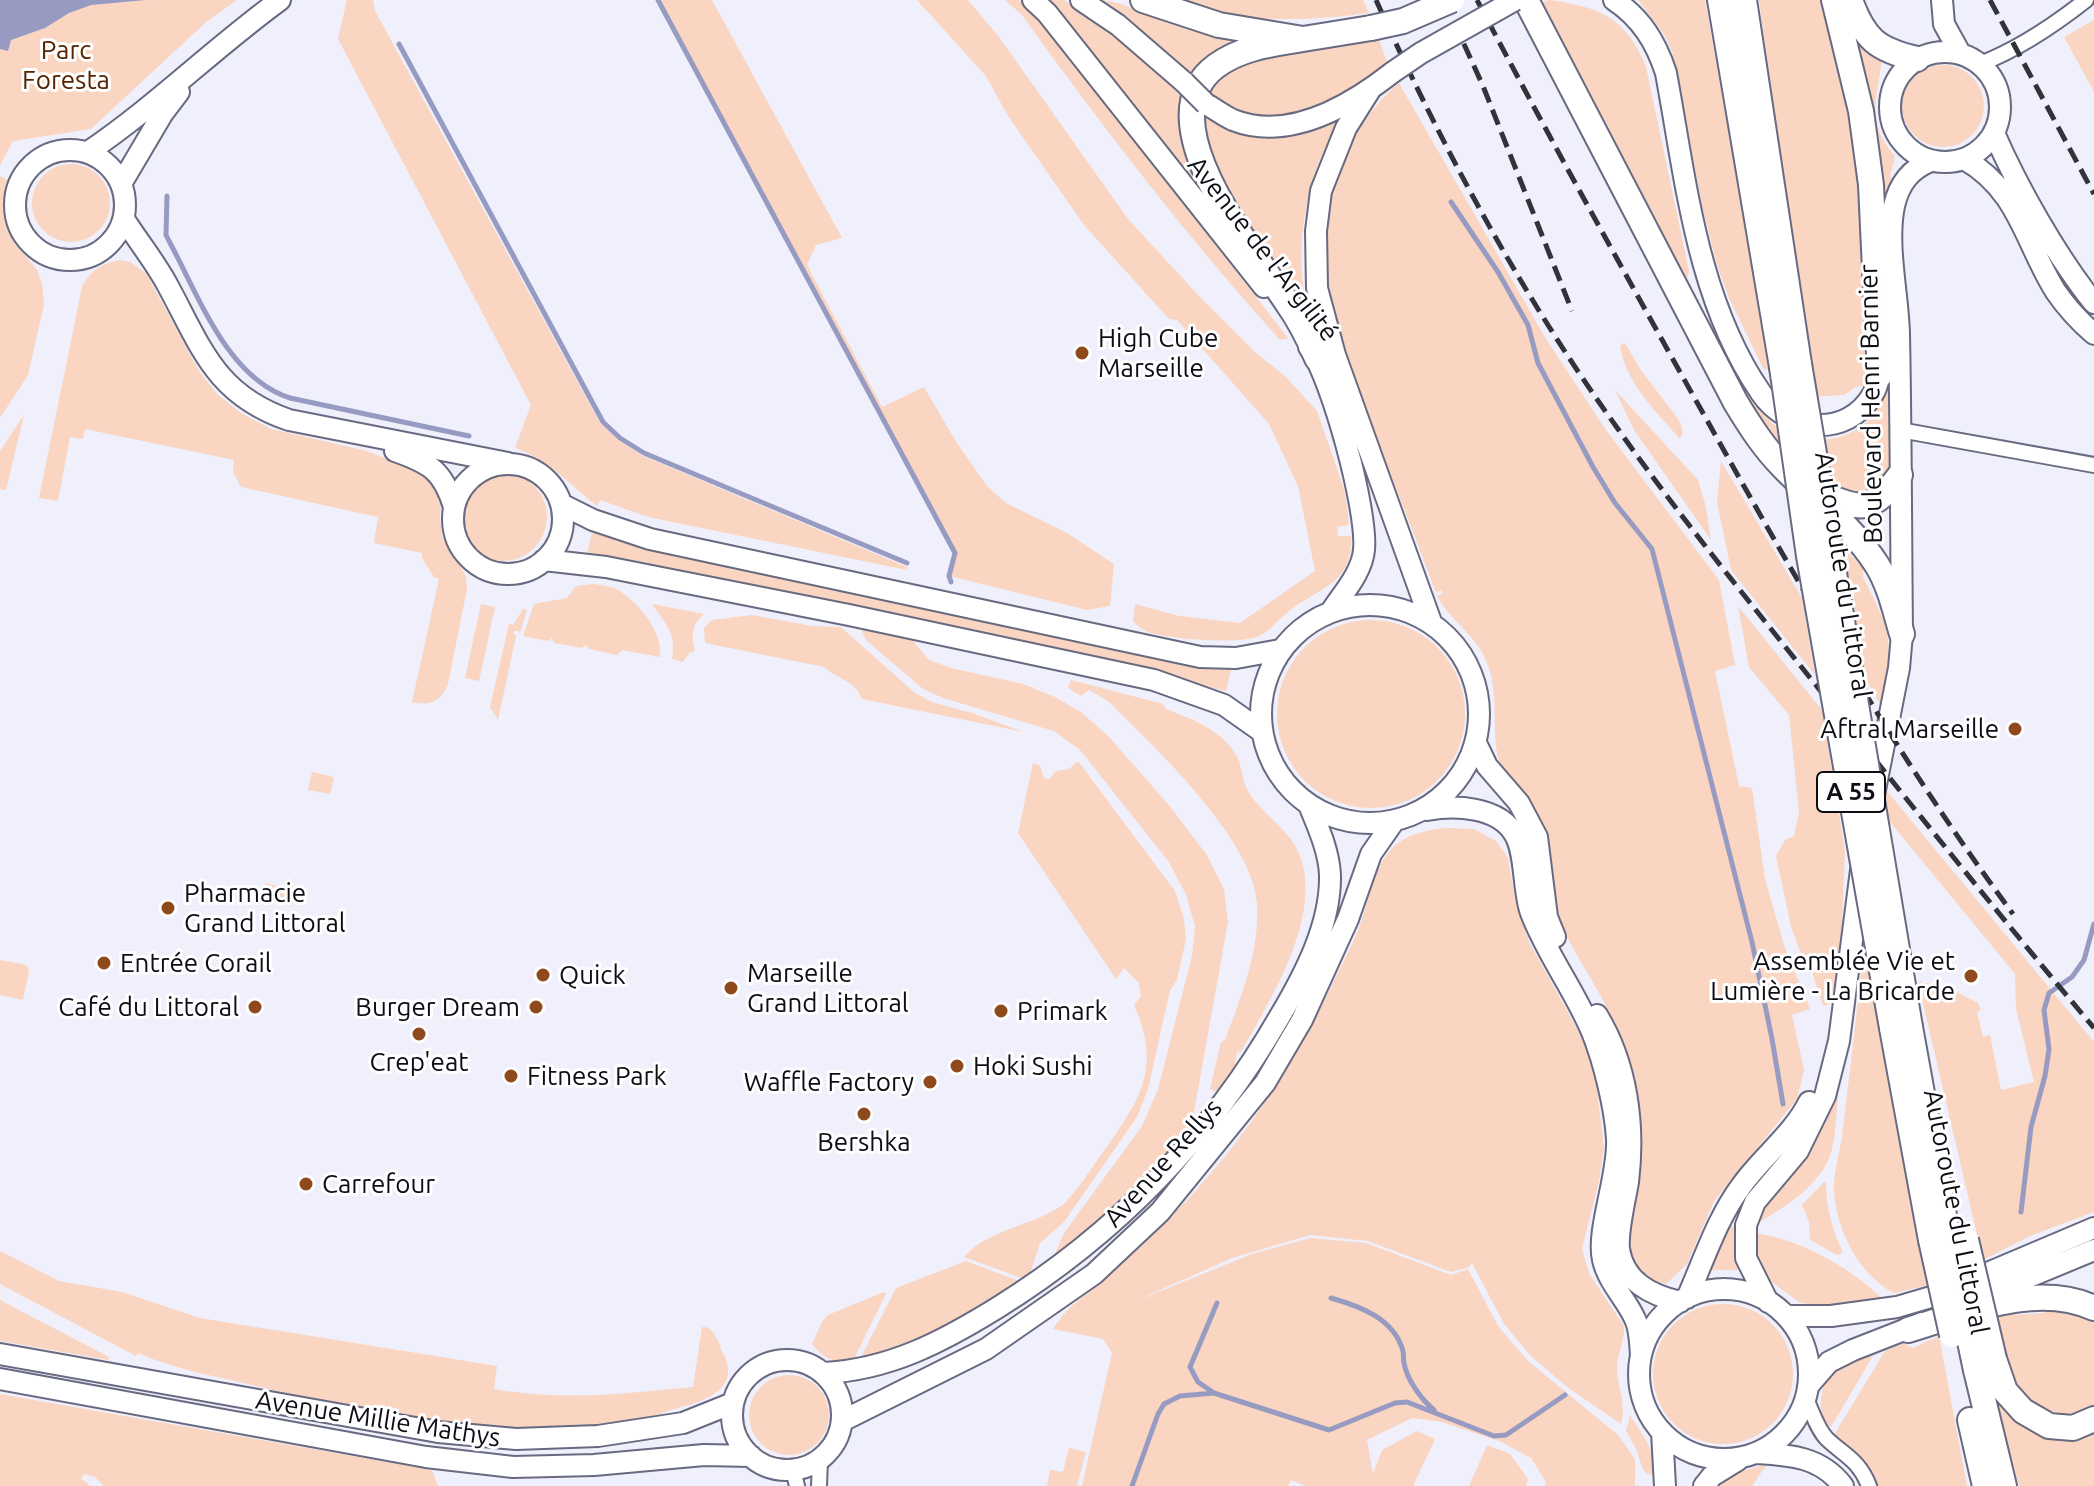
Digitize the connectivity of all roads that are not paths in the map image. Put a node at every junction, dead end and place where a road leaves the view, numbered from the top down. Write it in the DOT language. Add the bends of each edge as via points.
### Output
graph roads {
  1 [pos="280,0"];
  2 [pos="1033,0"];
  3 [pos="1081,0"];
  4 [pos="1143,0"];
  5 [pos="1452,0"];
  6 [pos="1515,0"];
  7 [pos="1526,0"];
  8 [pos="1614,0"];
  9 [pos="1720,0"];
  10 [pos="1744,0"];
  11 [pos="1834,0"];
  12 [pos="1850,0"];
  13 [pos="1942,0"];
  14 [pos="2086,0"];
  15 [pos="1944,24"];
  16 [pos="1303,39"];
  17 [pos="1960,53"];
  18 [pos="1922,56"];
  19 [pos="1980,64"];
  20 [pos="199,65"];
  21 [pos="1370,90"];
  22 [pos="1994,133"];
  23 [pos="88,152"];
  24 [pos="1964,159"];
  25 [pos="1931,161"];
  26 [pos="121,184"];
  27 [pos="124,219"];
  28 [pos="1893,244"];
  29 [pos="102,249"];
  30 [pos="147,254"];
  31 [pos="2094,303"];
  32 [pos="2094,334"];
  33 [pos="1317,358"];
  34 [pos="1791,365"];
  35 [pos="1880,375"];
  36 [pos="1900,430"];
  37 [pos="347,432"];
  38 [pos="508,463"];
  39 [pos="2094,465"];
  40 [pos="1900,475"];
  41 [pos="1806,489"];
  42 [pos="561,504"];
  43 [pos="454,507"];
  44 [pos="544,560"];
  45 [pos="1332,610"];
  46 [pos="1431,622"];
  47 [pos="1902,634"];
  48 [pos="1280,650"];
  49 [pos="1261,731"];
  50 [pos="1476,743"];
  51 [pos="1309,805"];
  52 [pos="1423,810"];
  53 [pos="1394,821"];
  54 [pos="1905,1031"];
  55 [pos="1839,1041"];
  56 [pos="2094,1228"];
  57 [pos="1947,1232"];
  58 [pos="2094,1250"];
  59 [pos="1683,1300"];
  60 [pos="1768,1302"];
  61 [pos="2094,1308"];
  62 [pos="1786,1316"];
  63 [pos="1908,1330"];
  64 [pos="0,1354"];
  65 [pos="1641,1355"];
  66 [pos="1977,1368"];
  67 [pos="823,1373"];
  68 [pos="0,1379"];
  69 [pos="1807,1392"];
  70 [pos="733,1403"];
  71 [pos="2094,1419"];
  72 [pos="842,1421"];
  73 [pos="1662,1432"];
  74 [pos="1749,1455"];
  75 [pos="751,1456"];
  76 [pos="820,1460"];
  77 [pos="795,1478"];
  78 [pos="819,1486"];
  79 [pos="1665,1486"];
  80 [pos="1704,1486"];
  81 [pos="1843,1486"];
  82 [pos="1869,1486"];
  83 [pos="1985,1486"];
  84 [pos="2004,1486"];
  1 -- 20 [label="street"];
  2 -- 33 [label="street, Avenue de l'Argilité"];
  3 -- 21 [label="street, bridge" via="1118,25 1206,104 1235,120 1267,126 1302,123"];
  4 -- 16 [label="highway" via="1219,25"];
  5 -- 16 [label="highway, bridge" via="1403,21"];
  6 -- 21 [label="street, bridge" via="1421,53"];
  7 -- 41 [label="highway" via="1736,403 1755,435"];
  8 -- 35 [label="street" via="1635,17 1659,50 1695,235 1718,309 1763,397 1799,423 1827,425 1864,407"];
  9 -- 34 [label="highway, Autoroute du Littoral / A 55"];
  10 -- 34 [label="highway, Autoroute du Littoral / A 55"];
  11 -- 35 [label="highway" via="1861,111 1871,185"];
  12 -- 18 [label="highway" via="1873,43 1890,53"];
  13 -- 15 [label="street"];
  14 -- 19 [label="street" via="2008,53"];
  15 -- 17 [label="street"];
  15 -- 18 [label="street"];
  16 -- 33 [label="highway" via="1261,45 1213,68 1190,113 1203,166"];
  17 -- 18 [label="street"];
  17 -- 19 [label="street"];
  18 -- 25 [label="street" via="1903,70 1889,105 1900,140"];
  19 -- 22 [label="street" via="1998,88 2000,118"];
  20 -- 23 [label="street"];
  20 -- 26 [label="street"];
  21 -- 46 [label="street, Avenue de l'Argilité" via="1346,128 1321,191 1317,288 1335,355"];
  22 -- 24 [label="street"];
  22 -- 31 [label="street" via="2038,216"];
  23 -- 26 [label="street" via="102,159"];
  23 -- 29 [label="street" via="58,151 29,167 15,207 25,235 48,255 71,260"];
  24 -- 25 [label="street"];
  24 -- 32 [label="street" via="2004,191 2055,290"];
  25 -- 28 [label="street, Boulevard Henri Barnier" via="1904,180 1894,206"];
  26 -- 27 [label="street"];
  27 -- 29 [label="street"];
  27 -- 30 [label="street"];
  28 -- 35 [label="street"];
  28 -- 36 [label="street, Boulevard Henri Barnier"];
  29 -- 30 [label="street"];
  30 -- 37 [label="street" via="220,378 237,394 281,417"];
  33 -- 45 [label="street, Avenue de l'Argilité" via="1353,475 1364,551 1355,576"];
  34 -- 54 [label="highway, Autoroute du Littoral / A 55, bridge" via="1809,556"];
  36 -- 39 [label="street"];
  36 -- 40 [label="street, Boulevard Henri Barnier"];
  37 -- 38 [label="street"];
  37 -- 43 [label="street" via="438,471"];
  38 -- 42 [label="street" via="541,475"];
  38 -- 43 [label="street" via="473,475"];
  40 -- 41 [label="highway" via="1886,494 1867,505 1846,504"];
  40 -- 47 [label="street, Boulevard Henri Barnier"];
  41 -- 47 [label="highway" via="1878,567"];
  42 -- 44 [label="street" via="557,544"];
  42 -- 48 [label="street" via="663,542 1200,657 1236,658"];
  43 -- 44 [label="street" via="457,542 482,567 521,572"];
  44 -- 49 [label="street" via="606,567 1154,680 1224,705"];
  45 -- 46 [label="street" via="1366,604 1400,608"];
  45 -- 48 [label="street" via="1295,633"];
  46 -- 50 [label="street" via="1468,663 1480,716"];
  47 -- 55 [label="street, Boulevard Henri Barnier" via="1855,904"];
  48 -- 49 [label="street" via="1260,702"];
  49 -- 51 [label="street" via="1278,773"];
  50 -- 52 [label="street" via="1456,782"];
  50 -- 59 [label="street" via="1537,837 1547,917 1622,1073 1630,1151 1619,1249 1623,1261 1631,1279 1644,1290"];
  51 -- 53 [label="street" via="1336,818"];
  51 -- 67 [label="street, Avenue Rellys" via="1330,873 1322,929 1264,1045 1158,1181 1107,1230 1033,1286 968,1326 907,1356 857,1372"];
  52 -- 53 [label="street"];
  52 -- 65 [label="street" via="1470,808 1499,819 1515,835 1530,909 1592,1032 1607,1084 1617,1140 1602,1258 1637,1322"];
  53 -- 72 [label="street, Avenue Rellys" via="1371,854 1302,1020 1265,1083 1160,1212 1094,1274 986,1349"];
  54 -- 57 [label="highway, Autoroute du Littoral / A 55"];
  54 -- 57 [label="highway" via="1928,1060"];
  55 -- 59 [label="street, Boulevard Henri Barnier" via="1798,1121 1727,1208"];
  55 -- 60 [label="street, Boulevard Henri Barnier" via="1825,1096 1798,1151 1755,1202 1746,1225 1746,1258"];
  56 -- 62 [label="street" via="1908,1304 1831,1316"];
  57 -- 66 [label="highway, Autoroute du Littoral / A 55, bridge"];
  57 -- 66 [label="highway, bridge"];
  58 -- 63 [label="street"];
  59 -- 60 [label="street" via="1730,1289"];
  59 -- 65 [label="street" via="1656,1325"];
  60 -- 62 [label="street"];
  61 -- 63 [label="highway" via="2047,1298 2005,1301"];
  62 -- 69 [label="street" via="1808,1361"];
  63 -- 69 [label="street" via="1829,1362"];
  64 -- 70 [label="street, Avenue Millie Mathys" via="438,1432 516,1439 598,1436 683,1423"];
  65 -- 73 [label="street" via="1642,1397"];
  66 -- 71 [label="highway" via="2023,1411 2049,1426 2073,1428"];
  66 -- 83 [label="highway, Autoroute du Littoral / A 55"];
  66 -- 84 [label="highway, Autoroute du Littoral / A 55"];
  67 -- 70 [label="street" via="797,1361 769,1363 749,1374"];
  67 -- 72 [label="street" via="838,1395"];
  68 -- 75 [label="street, Avenue Millie Mathys" via="426,1457 513,1467"];
  69 -- 74 [label="street" via="1787,1431"];
  69 -- 82 [label="street" via="1825,1437 1863,1470"];
  70 -- 75 [label="street" via="735,1432"];
  72 -- 76 [label="street" via="835,1442"];
  73 -- 74 [label="street" via="1699,1455"];
  73 -- 79 [label="street"];
  74 -- 80 [label="street"];
  74 -- 81 [label="street" via="1799,1456 1834,1473"];
  75 -- 77 [label="street"];
  76 -- 77 [label="street"];
  76 -- 78 [label="street"];
}
